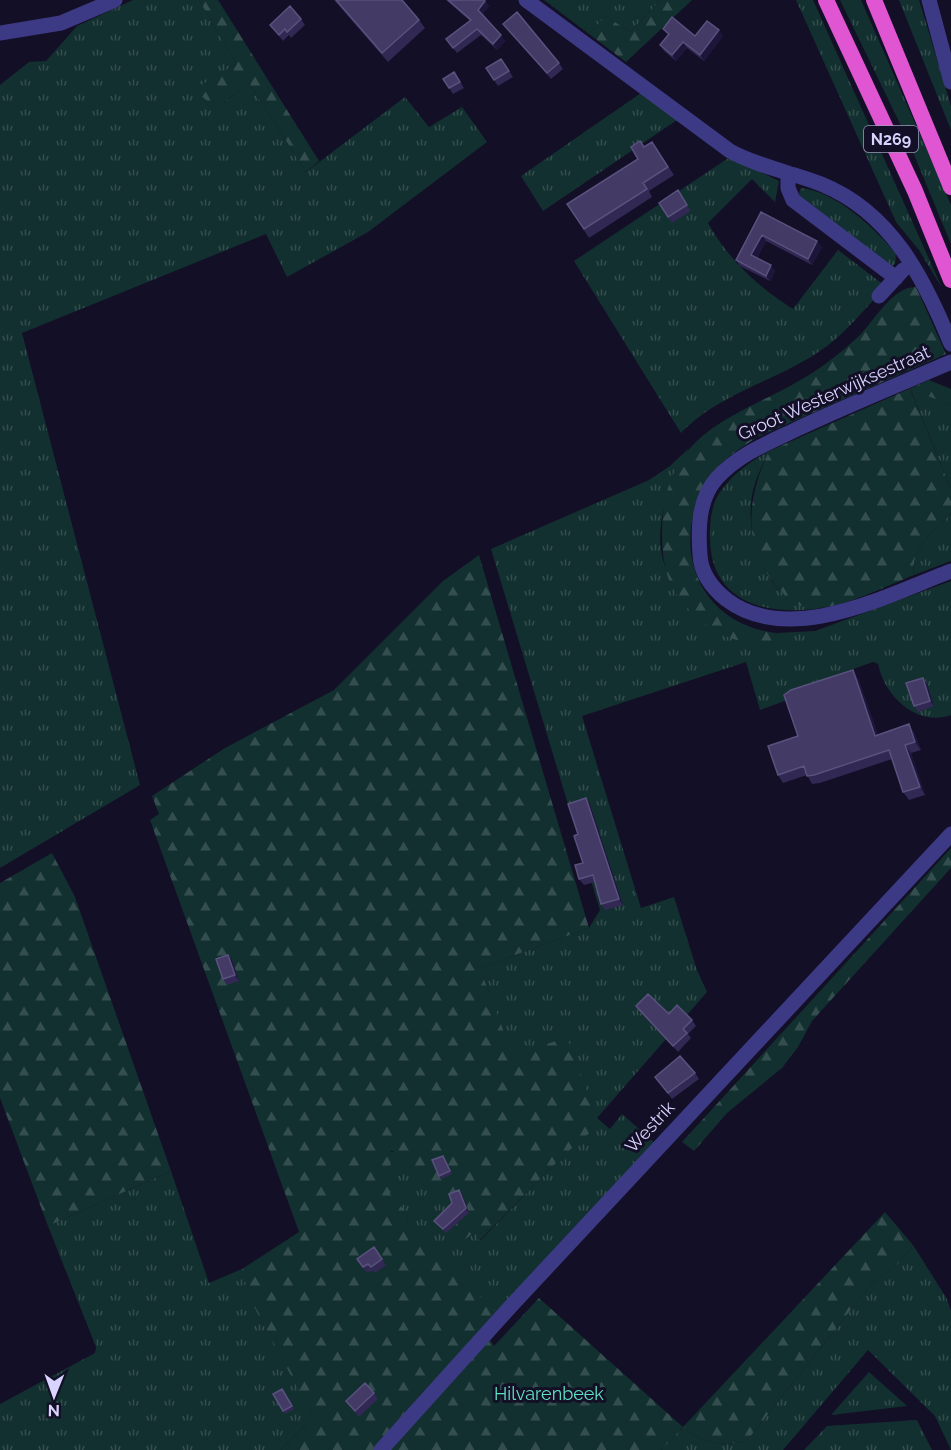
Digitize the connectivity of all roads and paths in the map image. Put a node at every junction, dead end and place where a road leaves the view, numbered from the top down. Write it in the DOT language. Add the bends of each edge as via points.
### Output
graph roads {
  1 [pos="115,0"];
  2 [pos="526,0"];
  3 [pos="826,0"];
  4 [pos="874,0"];
  5 [pos="929,0"];
  6 [pos="0,33"];
  7 [pos="951,82"];
  8 [pos="788,173"];
  9 [pos="951,187"];
  10 [pos="911,261"];
  11 [pos="896,278"];
  12 [pos="951,279"];
  13 [pos="879,296"];
  14 [pos="951,344"];
  15 [pos="951,362"];
  16 [pos="951,571"];
  17 [pos="951,834"];
  18 [pos="381,1450"];
  1 -- 6 [label="street" via="62,23"];
  2 -- 8 [label="street" via="714,140 743,158"];
  3 -- 12 [label="highway, N269" via="915,191"];
  4 -- 9 [label="highway, N269"];
  5 -- 7 [label="street"];
  8 -- 10 [label="street" via="822,184 864,209"];
  8 -- 11 [label="street" via="793,200"];
  10 -- 11 [label="street"];
  10 -- 14 [label="street"];
  11 -- 13 [label="street"];
  15 -- 16 [label="street, Groot Westerwijksestraat" via="738,457 715,480 701,510 698,528 700,561 713,589 736,607 762,616 797,619 841,612"];
  17 -- 18 [label="street, Westrik"];
}
